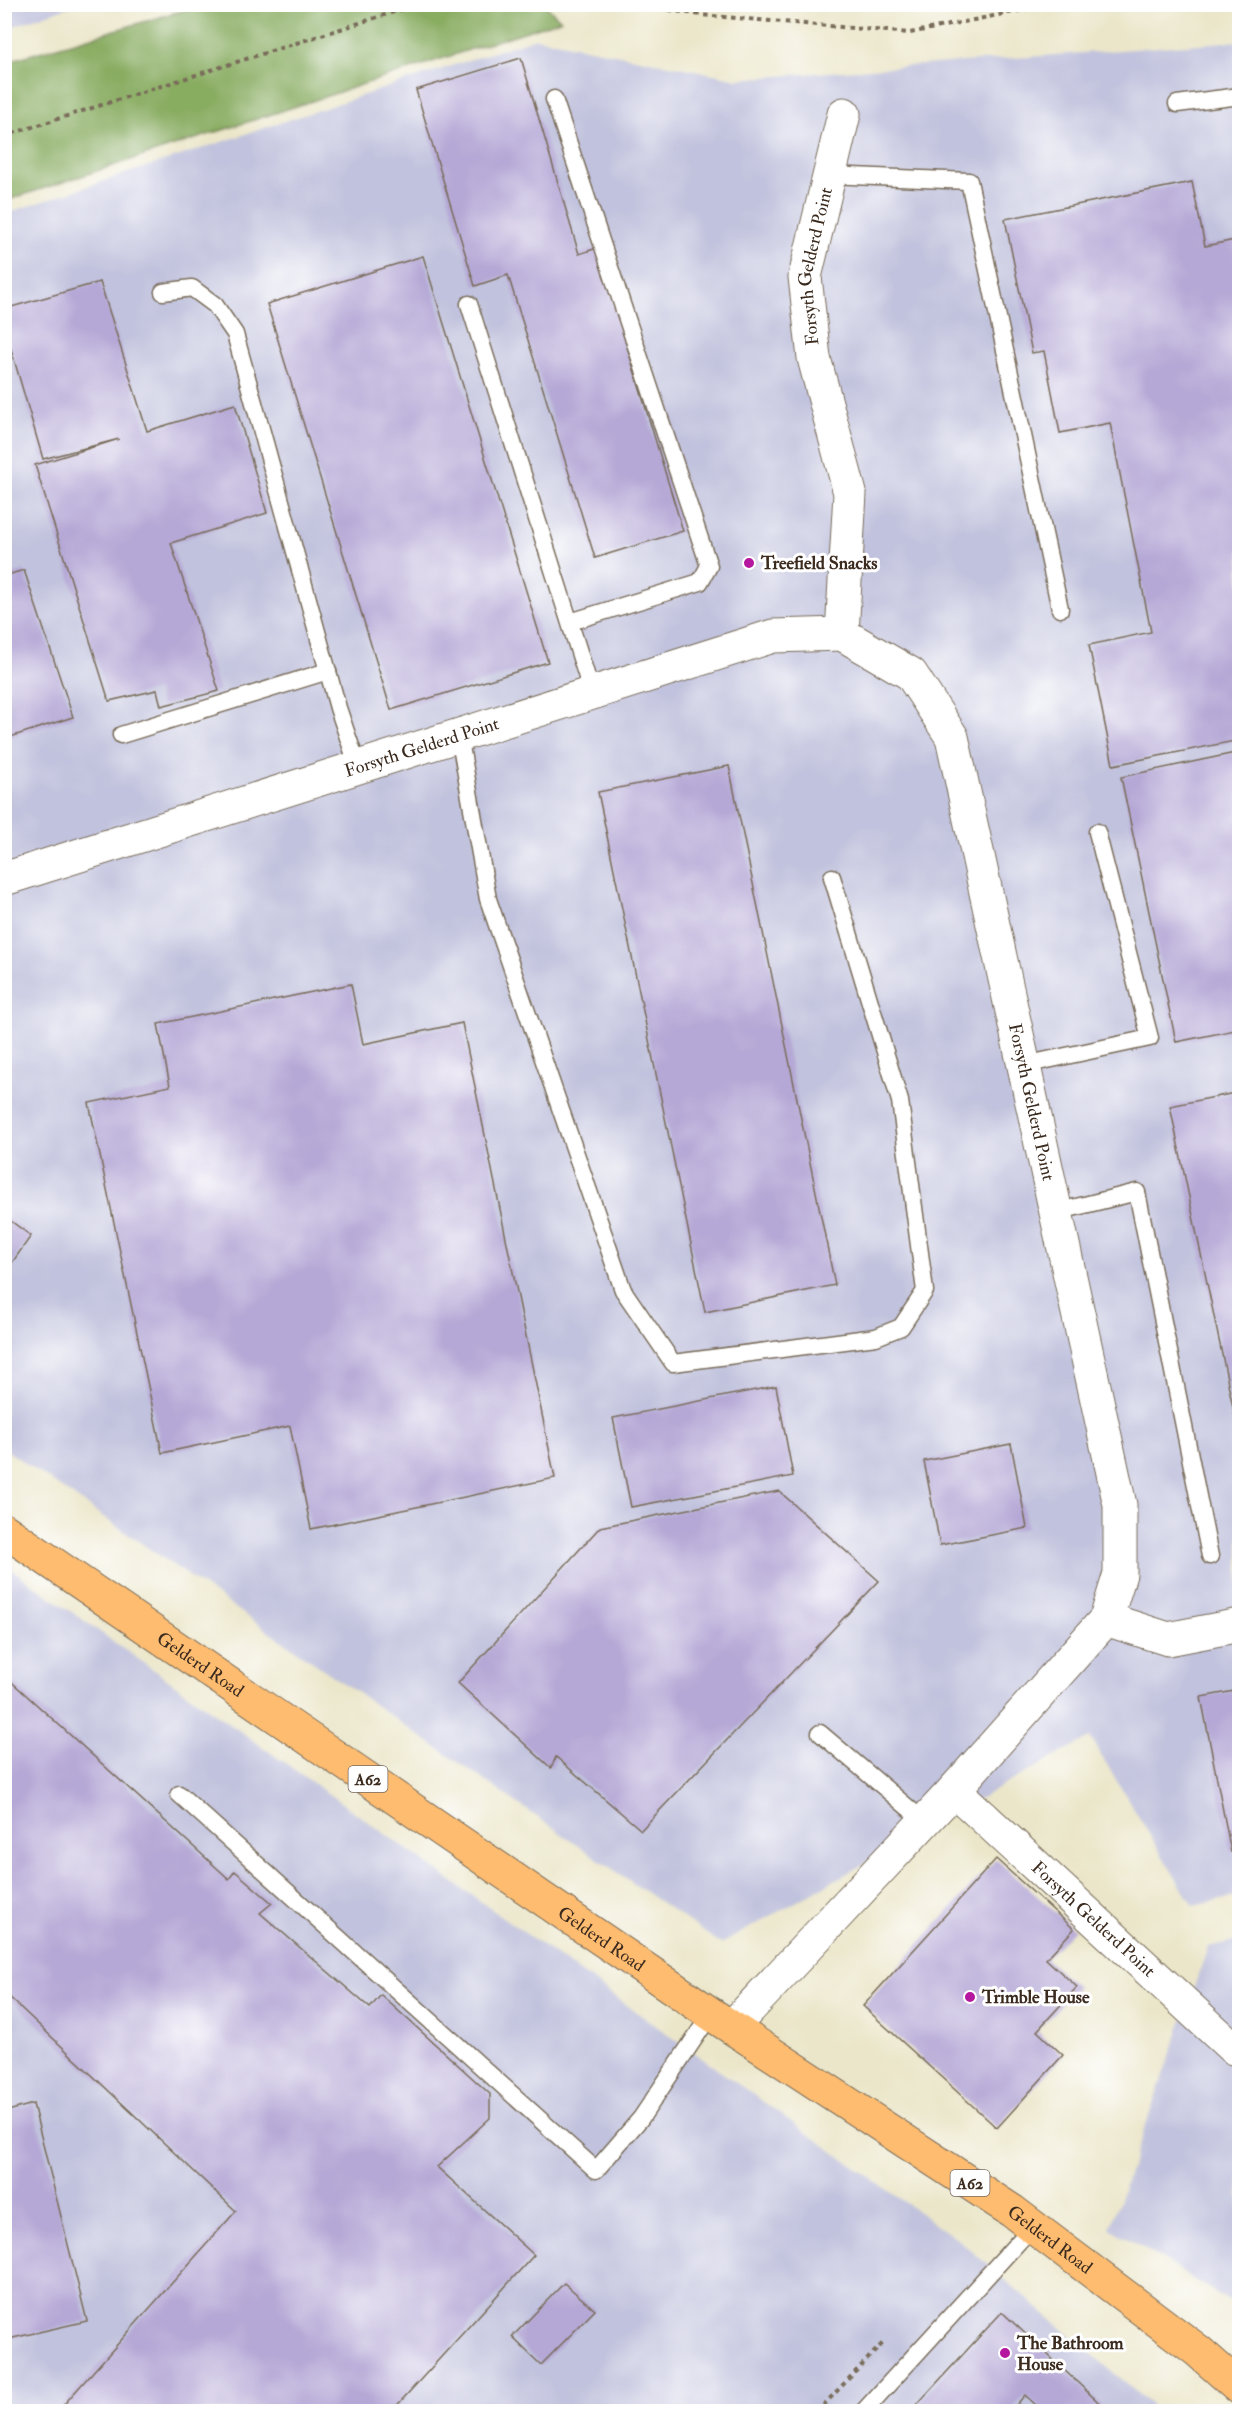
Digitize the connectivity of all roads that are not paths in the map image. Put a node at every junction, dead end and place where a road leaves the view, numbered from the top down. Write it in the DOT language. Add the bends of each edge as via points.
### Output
graph roads {
  1 [pos="1239,96"];
  2 [pos="554,99"];
  3 [pos="1177,104"];
  4 [pos="844,114"];
  5 [pos="829,175"];
  6 [pos="163,292"];
  7 [pos="469,304"];
  8 [pos="1060,609"];
  9 [pos="570,622"];
  10 [pos="843,634"];
  11 [pos="328,671"];
  12 [pos="592,693"];
  13 [pos="121,735"];
  14 [pos="459,735"];
  15 [pos="358,767"];
  16 [pos="1097,832"];
  17 [pos="832,878"];
  18 [pos="4,879"];
  19 [pos="1024,1065"];
  20 [pos="1056,1212"];
  21 [pos="4,1530"];
  22 [pos="1210,1556"];
  23 [pos="1106,1619"];
  24 [pos="1239,1625"];
  25 [pos="820,1733"];
  26 [pos="954,1790"];
  27 [pos="179,1794"];
  28 [pos="925,1822"];
  29 [pos="722,2020"];
  30 [pos="1233,2048"];
  31 [pos="1033,2226"];
  32 [pos="1198,2351"];
  33 [pos="1239,2378"];
  34 [pos="1239,2388"];
  35 [pos="863,2412"];
  1 -- 3 [label="lane"];
  2 -- 9 [label="lane" via="709,566 700,582"];
  4 -- 5 [label="street, Forsyth Gelderd Point"];
  5 -- 8 [label="lane" via="969,181"];
  5 -- 10 [label="street, Forsyth Gelderd Point" via="805,277 814,358 850,493"];
  6 -- 11 [label="lane" via="192,288 215,304 235,334"];
  7 -- 9 [label="lane"];
  9 -- 12 [label="lane"];
  10 -- 12 [label="street, Forsyth Gelderd Point" via="772,636"];
  10 -- 19 [label="street, Forsyth Gelderd Point" via="911,674 952,737"];
  11 -- 13 [label="lane"];
  11 -- 15 [label="lane"];
  12 -- 14 [label="street, Forsyth Gelderd Point"];
  14 -- 15 [label="street, Forsyth Gelderd Point"];
  14 -- 17 [label="lane" via="488,899 623,1290 673,1363 876,1337 900,1327 925,1291 900,1101"];
  15 -- 18 [label="street, Forsyth Gelderd Point"];
  16 -- 19 [label="lane" via="1150,1038"];
  19 -- 20 [label="street, Forsyth Gelderd Point"];
  20 -- 22 [label="lane" via="1137,1192"];
  20 -- 23 [label="street, Forsyth Gelderd Point" via="1120,1505 1120,1574"];
  21 -- 29 [label="main road, Gelderd Road / A62"];
  23 -- 24 [label="street" via="1168,1639"];
  23 -- 26 [label="street, Forsyth Gelderd Point"];
  25 -- 28 [label="lane"];
  26 -- 28 [label="street, Forsyth Gelderd Point"];
  26 -- 30 [label="street, Forsyth Gelderd Point"];
  27 -- 29 [label="lane" via="596,2170"];
  28 -- 29 [label="street, Forsyth Gelderd Point"];
  29 -- 31 [label="main road, Gelderd Road / A62"];
  31 -- 32 [label="main road, Gelderd Road / A62"];
  31 -- 35 [label="lane"];
  32 -- 33 [label="main road, Gelderd Road / A62"];
  32 -- 34 [label="main road, Gelderd Road / A62"];
}
